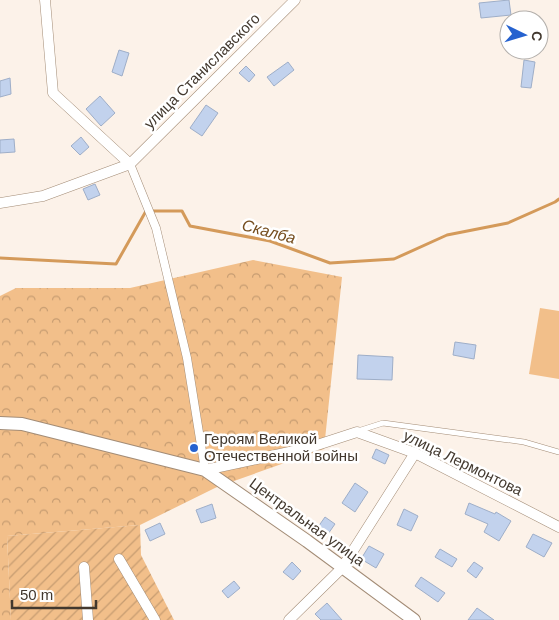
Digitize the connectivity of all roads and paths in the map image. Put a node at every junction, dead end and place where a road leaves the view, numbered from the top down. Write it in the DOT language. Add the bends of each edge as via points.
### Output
graph roads {
  1 [pos="45,0"];
  2 [pos="295,0"];
  3 [pos="130,164"];
  4 [pos="0,203"];
  5 [pos="0,423"];
  6 [pos="358,432"];
  7 [pos="559,452"];
  8 [pos="415,454"];
  9 [pos="205,470"];
  10 [pos="559,528"];
  11 [pos="119,559"];
  12 [pos="84,567"];
  13 [pos="342,568"];
  14 [pos="88,620"];
  15 [pos="155,620"];
  16 [pos="289,620"];
  17 [pos="414,620"];
  1 -- 3 [label="street" via="53,93"];
  2 -- 3 [label="street, улица Станиславского"];
  3 -- 4 [label="street" via="43,196"];
  3 -- 9 [label="street" via="156,228 186,358"];
  5 -- 9 [label="street, Центральная улица" via="22,424"];
  6 -- 7 [label="lane" via="383,424 524,442"];
  6 -- 8 [label="street, улица Лермонтова"];
  6 -- 9 [label="street" via="308,448"];
  8 -- 10 [label="street, улица Лермонтова"];
  8 -- 13 [label="street"];
  9 -- 13 [label="street, Центральная улица"];
  11 -- 15 [label="street"];
  12 -- 14 [label="street"];
  13 -- 16 [label="street"];
  13 -- 17 [label="street, Центральная улица"];
}
